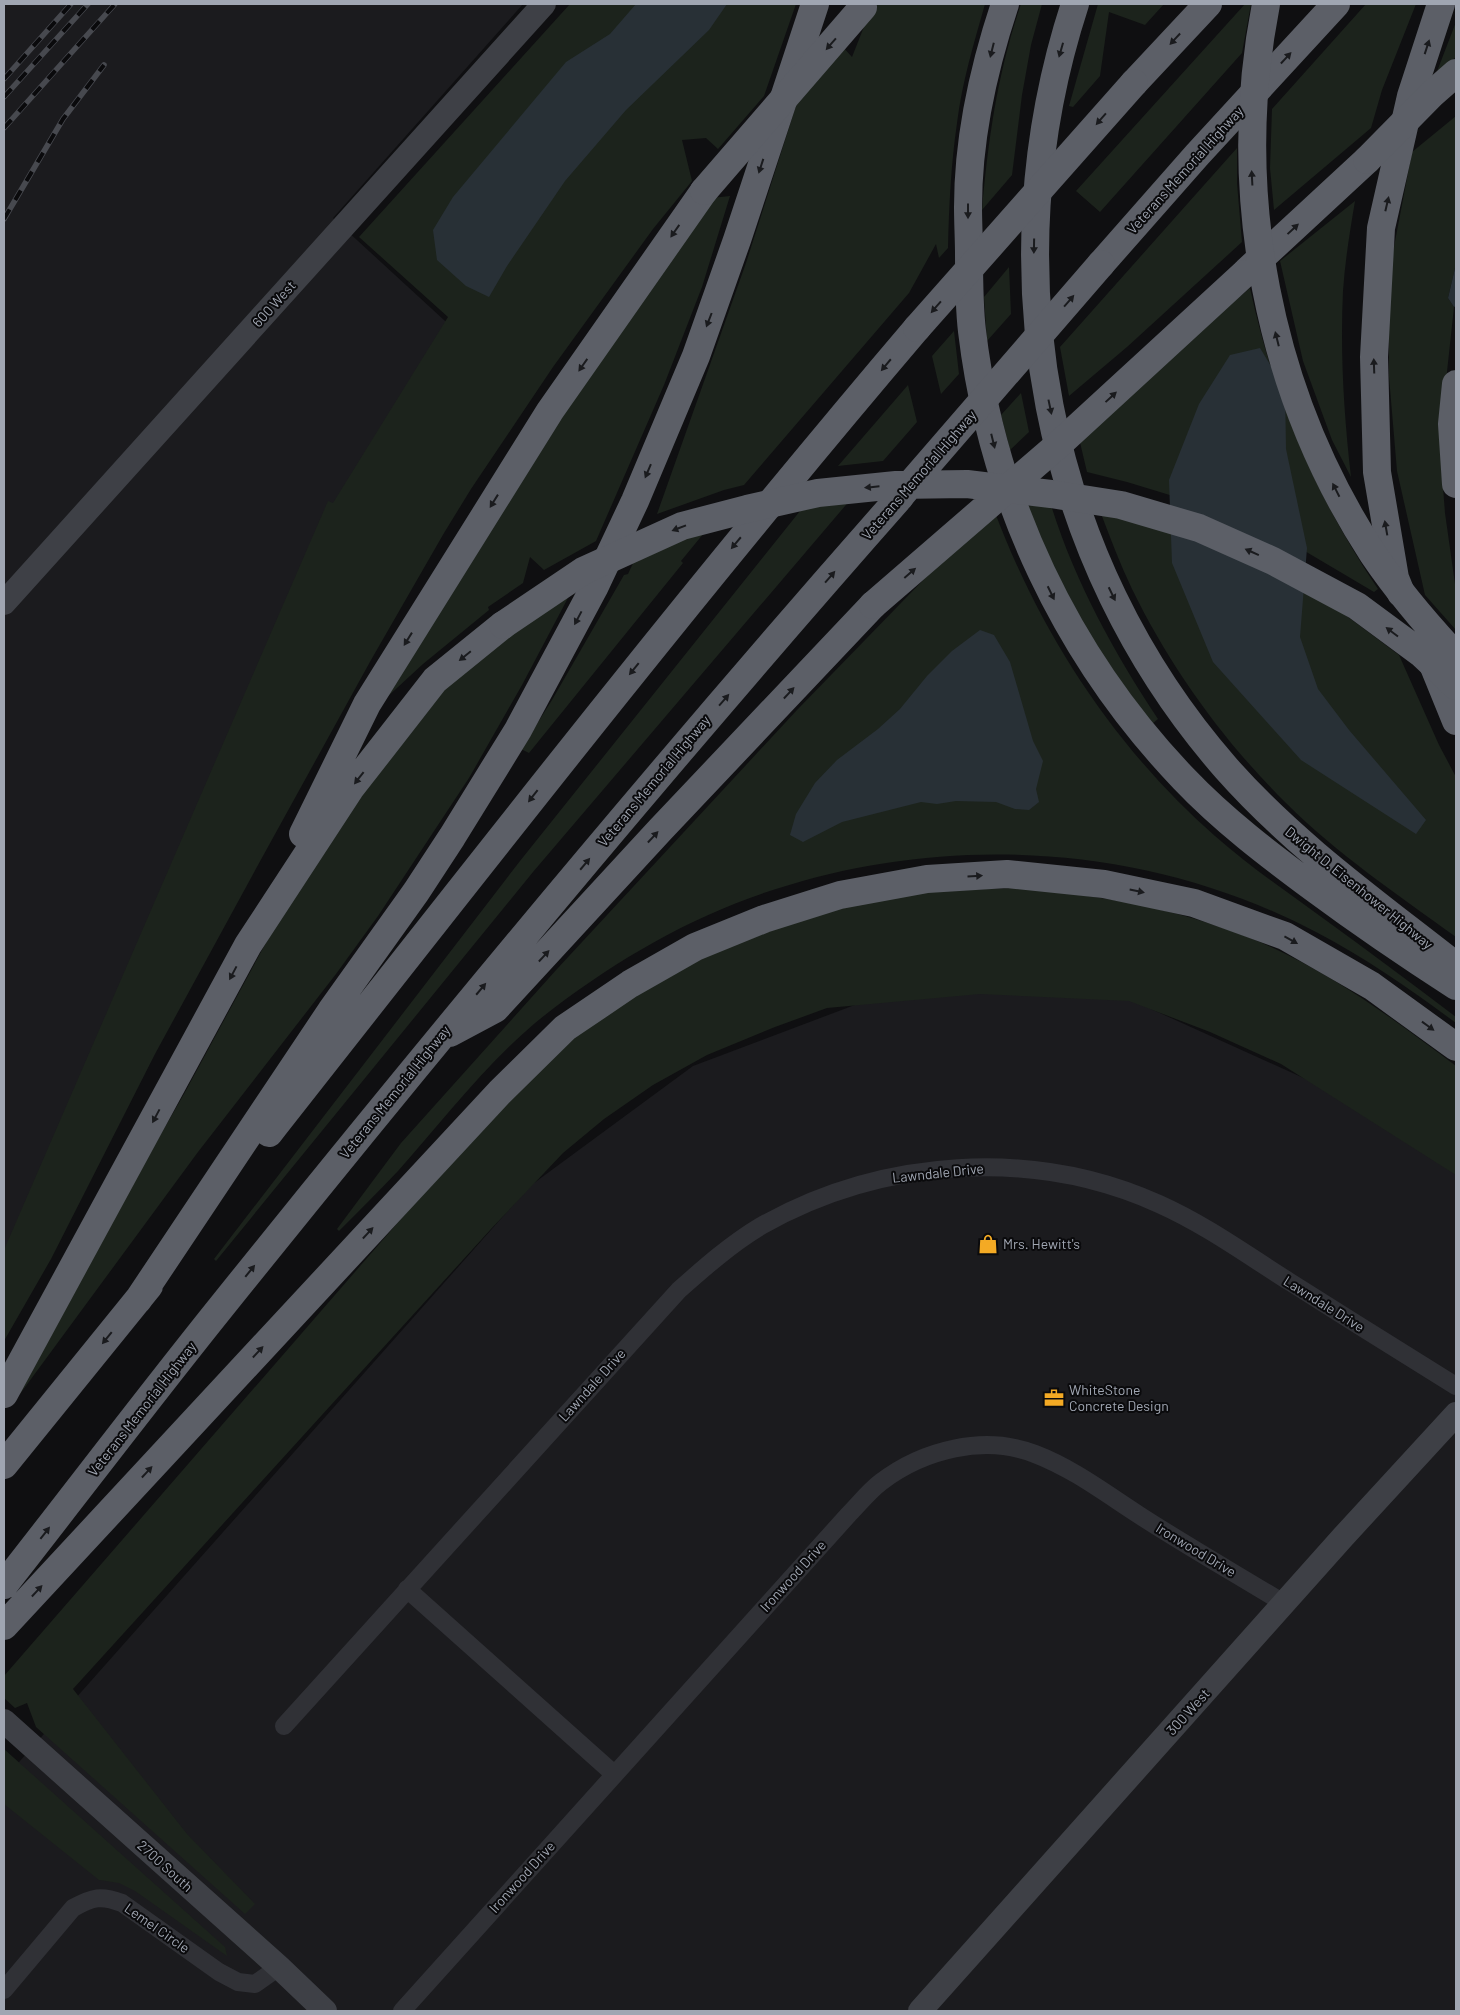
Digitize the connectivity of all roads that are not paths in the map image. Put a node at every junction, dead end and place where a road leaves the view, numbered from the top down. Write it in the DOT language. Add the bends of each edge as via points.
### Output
graph roads {
  1 [pos="544,4"];
  2 [pos="815,4"];
  3 [pos="1005,4"];
  4 [pos="1075,4"];
  5 [pos="1208,4"];
  6 [pos="1266,4"];
  7 [pos="1336,4"];
  8 [pos="1441,4"];
  9 [pos="864,5"];
  10 [pos="1456,73"];
  11 [pos="1456,92"];
  12 [pos="1367,160"];
  13 [pos="1456,384"];
  14 [pos="1456,484"];
  15 [pos="4,603"];
  16 [pos="1456,656"];
  17 [pos="1456,686"];
  18 [pos="1456,721"];
  19 [pos="248,945"];
  20 [pos="1456,966"];
  21 [pos="1456,986"];
  22 [pos="438,1039"];
  23 [pos="1456,1046"];
  24 [pos="138,1300"];
  25 [pos="1456,1386"];
  26 [pos="4,1394"];
  27 [pos="1456,1414"];
  28 [pos="4,1465"];
  29 [pos="4,1585"];
  30 [pos="407,1589"];
  31 [pos="1285,1604"];
  32 [pos="4,1626"];
  33 [pos="4,1721"];
  34 [pos="284,1726"];
  35 [pos="614,1774"];
  36 [pos="279,1968"];
  37 [pos="4,1990"];
  38 [pos="325,2011"];
  39 [pos="402,2011"];
  40 [pos="920,2011"];
  1 -- 15 [label="street, 600 West"];
  2 -- 24 [label="highway, one-way" via="738,240 696,356 635,501 590,596 518,730 456,830"];
  3 -- 21 [label="highway, one-way" via="986,76 970,172 969,293 976,360 987,416 1004,478 1031,550 1071,630 1103,680 1142,733 1185,780 1230,824 1278,862 1385,940"];
  4 -- 20 [label="highway, Dwight D. Eisenhower Highway, one-way" via="1059,55 1046,117 1036,213 1034,275 1039,346 1054,427 1093,554 1151,667 1187,720 1226,768 1316,857"];
  5 -- 24 [label="highway, one-way, bridge" via="1134,83 790,478 596,717"];
  16 -- 6 [label="highway, one-way, bridge" via="1411,606 1356,525 1312,439 1279,346 1259,250 1251,152 1257,62"];
  22 -- 7 [label="highway, Veterans Memorial Highway, one-way, bridge" via="716,709 1101,264"];
  18 -- 8 [label="highway, one-way" via="1395,578 1377,472 1374,357 1381,228 1411,96"];
  9 -- 19 [label="highway, one-way, bridge" via="704,191 550,411 367,704"];
  10 -- 12 [label="highway, bridge"];
  11 -- 12 [label="highway, bridge"];
  22 -- 12 [label="highway, one-way, bridge" via="495,1010 873,605 1058,446"];
  13 -- 14 [label="highway" via="1452,424"];
  17 -- 19 [label="highway, one-way, bridge" via="1422,654 1357,606 1273,561 1199,528 1121,505 966,484 896,485 818,493 682,526 583,571 502,625 435,680 350,789"];
  19 -- 26 [label="highway, one-way"];
  29 -- 22 [label="highway, Veterans Memorial Highway, one-way" via="220,1309"];
  32 -- 23 [label="highway, one-way" via="500,1092 565,1028 630,984 695,947 764,919 840,895 927,879 1007,874 1104,884 1194,903 1285,936 1372,986"];
  24 -- 28 [label="highway, one-way"];
  25 -- 30 [label="street, Lawndale Drive" via="1203,1227 1159,1204 1097,1182 1050,1172 1003,1167 956,1168 898,1175 841,1189 806,1203 760,1226 705,1266 679,1290"];
  27 -- 31 [label="street, 300 West"];
  30 -- 34 [label="street, Lawndale Drive"];
  30 -- 35 [label="street"];
  31 -- 35 [label="street, Ironwood Drive" via="1076,1474 1034,1453 1002,1445 947,1450 911,1463 880,1483"];
  31 -- 40 [label="street, 300 West"];
  33 -- 36 [label="street, 2700 South"];
  35 -- 39 [label="street, Ironwood Drive"];
  36 -- 37 [label="street, Lemel Circle" via="255,1984 238,1982 122,1903 106,1897 88,1899 73,1908"];
  36 -- 38 [label="street, 2700 South"];
}
